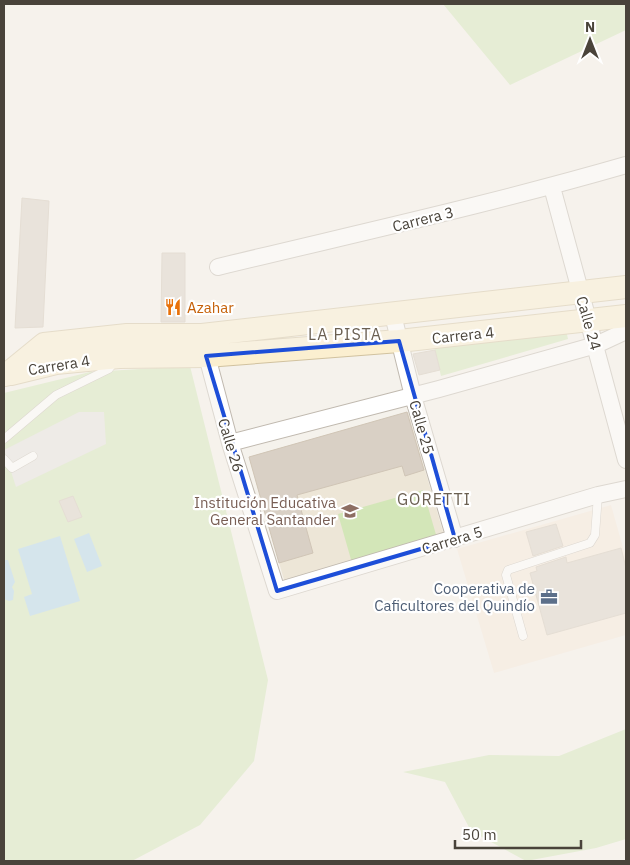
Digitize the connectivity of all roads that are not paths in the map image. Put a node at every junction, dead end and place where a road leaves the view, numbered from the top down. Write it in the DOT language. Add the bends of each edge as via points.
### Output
graph roads {
  1 [pos="626,165"];
  2 [pos="552,186"];
  3 [pos="218,267"];
  4 [pos="626,286"];
  5 [pos="580,292"];
  6 [pos="393,315"];
  7 [pos="626,316"];
  8 [pos="590,320"];
  9 [pos="626,331"];
  10 [pos="399,342"];
  11 [pos="204,345"];
  12 [pos="596,345"];
  13 [pos="118,357"];
  14 [pos="4,375"];
  15 [pos="413,396"];
  16 [pos="4,440"];
  17 [pos="230,443"];
  18 [pos="33,456"];
  19 [pos="4,459"];
  20 [pos="626,460"];
  21 [pos="626,489"];
  22 [pos="598,495"];
  23 [pos="454,539"];
  24 [pos="277,591"];
  25 [pos="523,636"];
  1 -- 2 [label="street, Carrera 3"];
  2 -- 3 [label="street, Carrera 3"];
  2 -- 5 [label="street, Calle 24"];
  4 -- 5 [label="main road, Carrera 4"];
  5 -- 6 [label="main road, Carrera 4"];
  5 -- 8 [label="street, Calle 24"];
  6 -- 10 [label="street, Calle 25"];
  6 -- 11 [label="main road, Carrera 4"];
  7 -- 8 [label="main road, Carrera 4"];
  8 -- 10 [label="main road, Carrera 4"];
  8 -- 12 [label="street, Calle 24"];
  9 -- 12 [label="street"];
  10 -- 11 [label="main road, Carrera 4"];
  10 -- 15 [label="street, Calle 25"];
  11 -- 13 [label="main road, Carrera 4"];
  11 -- 14 [label="main road, Carrera 4" via="127,335 44,344"];
  11 -- 17 [label="street, Calle 26"];
  12 -- 15 [label="street"];
  12 -- 20 [label="street, Calle 24"];
  13 -- 14 [label="main road, Carrera 4" via="56,363"];
  13 -- 16 [label="lane" via="109,369 56,395"];
  15 -- 17 [label="street"];
  15 -- 23 [label="street, Calle 25"];
  17 -- 24 [label="street, Calle 26"];
  18 -- 19 [label="lane" via="12,468"];
  21 -- 22 [label="street, Carrera 5"];
  22 -- 23 [label="street, Carrera 5"];
  22 -- 25 [label="lane" via="595,535 590,543 508,570 506,575"];
  23 -- 24 [label="street, Carrera 5"];
}
